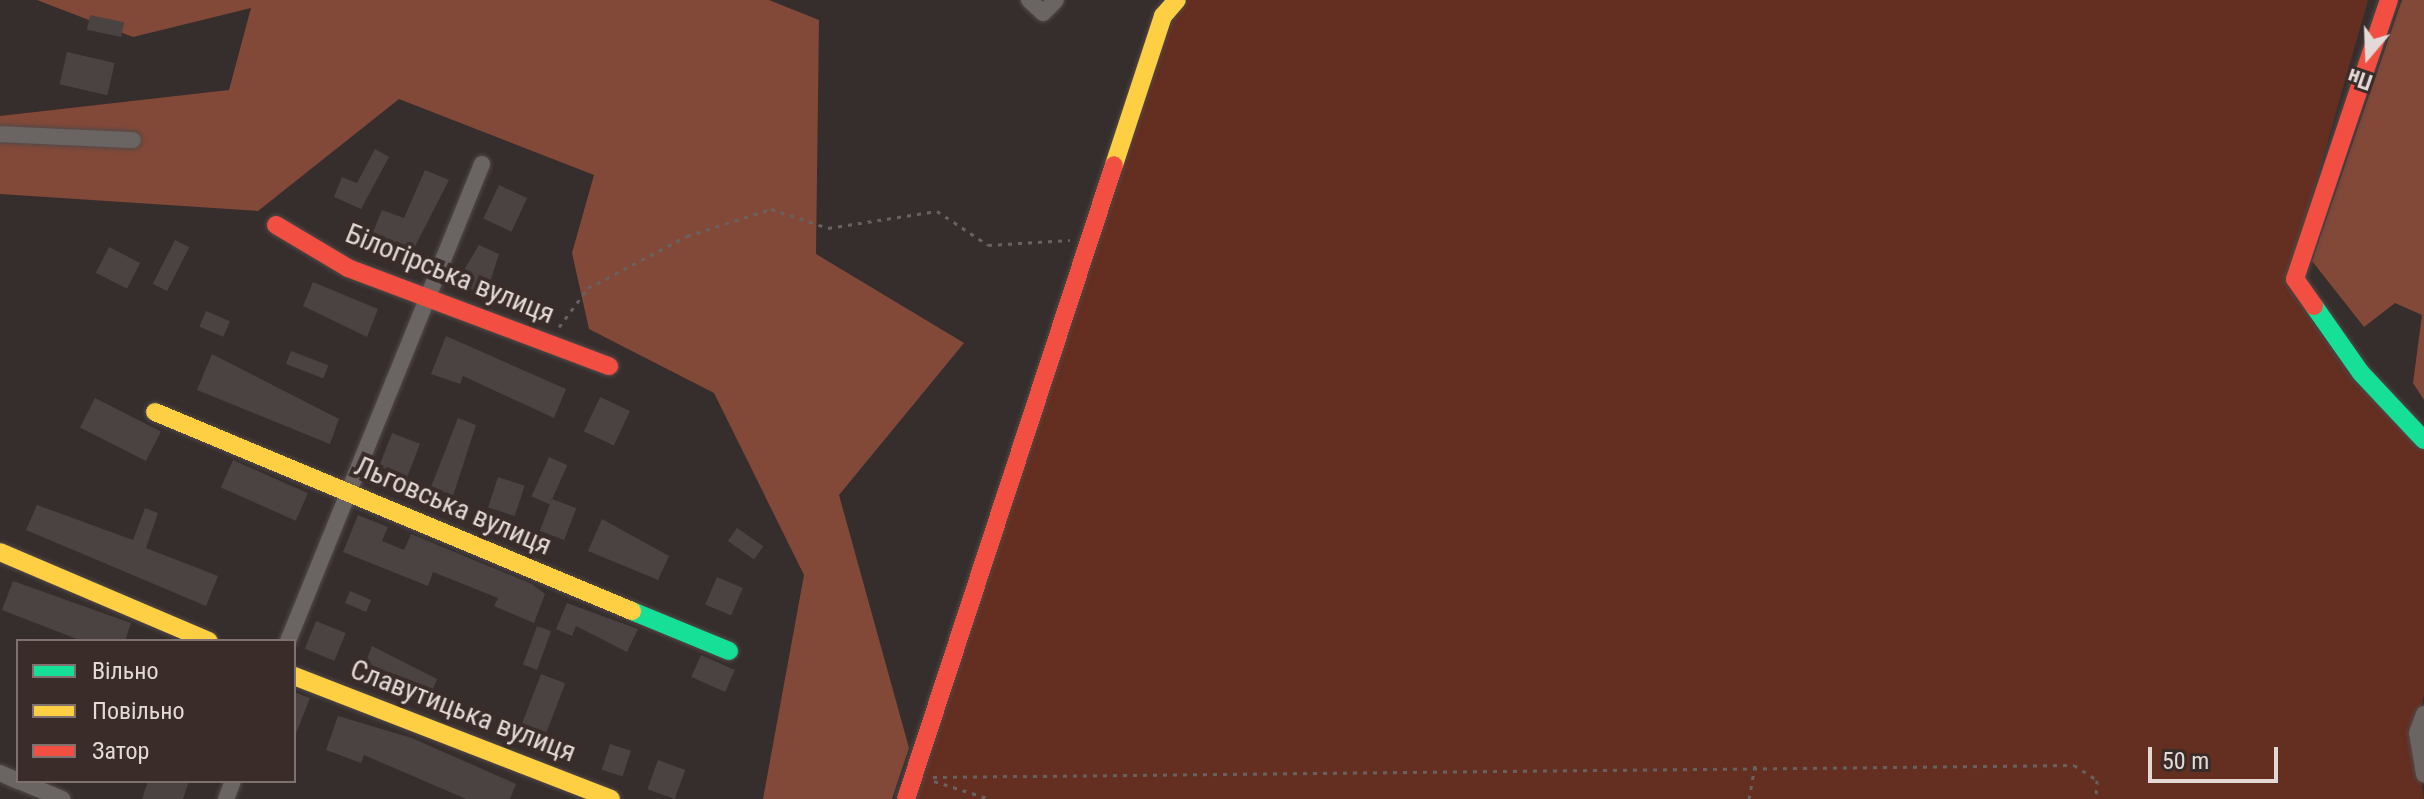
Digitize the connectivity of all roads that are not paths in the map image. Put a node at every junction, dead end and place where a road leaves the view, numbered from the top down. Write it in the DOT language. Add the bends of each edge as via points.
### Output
graph roads {
  1 [pos="1029,0"];
  2 [pos="1056,0"];
  3 [pos="1177,0"];
  4 [pos="2389,0"];
  5 [pos="0,134"];
  6 [pos="133,140"];
  7 [pos="482,164"];
  8 [pos="276,225"];
  9 [pos="428,300"];
  10 [pos="609,366"];
  11 [pos="155,412"];
  12 [pos="2424,440"];
  13 [pos="350,493"];
  14 [pos="0,552"];
  15 [pos="204,639"];
  16 [pos="289,639"];
  17 [pos="729,651"];
  18 [pos="296,677"];
  19 [pos="2424,714"];
  20 [pos="2424,774"];
  21 [pos="23,783"];
  22 [pos="62,799"];
  23 [pos="611,799"];
  24 [pos="906,799"];
  1 -- 2 [label="street" via="1043,13"];
  3 -- 24 [label="street" via="1163,16"];
  4 -- 12 [label="street" via="2295,279 2361,373"];
  5 -- 6 [label="street"];
  7 -- 9 [label="street"];
  8 -- 9 [label="street, Білогірська вулиця" via="348,268"];
  9 -- 10 [label="street, Білогірська вулиця"];
  9 -- 13 [label="street"];
  11 -- 13 [label="street, Льговська вулиця"];
  13 -- 16 [label="street"];
  13 -- 17 [label="street, Льговська вулиця"];
  14 -- 15 [label="street"];
  18 -- 23 [label="street, Славутицька вулиця"];
  19 -- 20 [label="street" via="2417,733"];
  21 -- 22 [label="street"];
}
